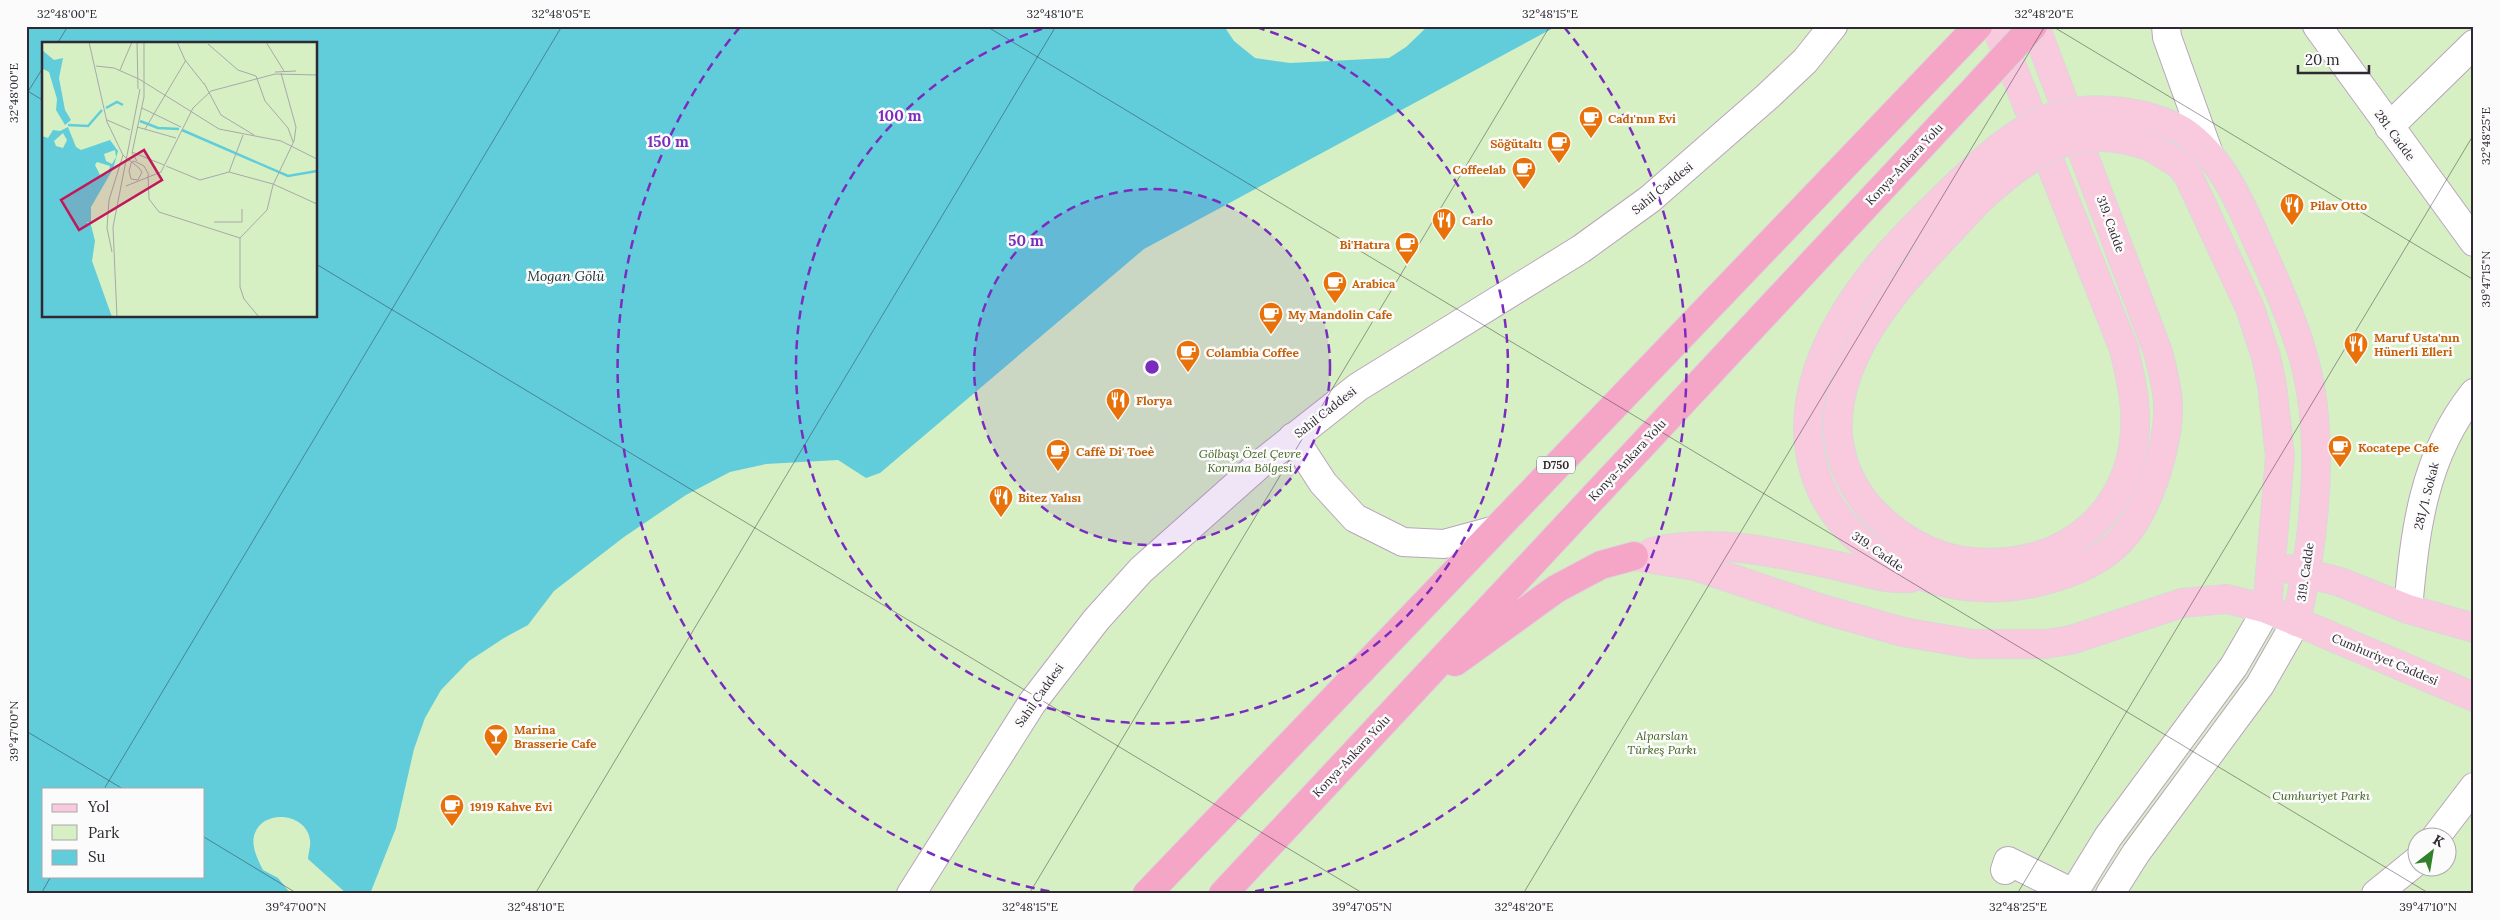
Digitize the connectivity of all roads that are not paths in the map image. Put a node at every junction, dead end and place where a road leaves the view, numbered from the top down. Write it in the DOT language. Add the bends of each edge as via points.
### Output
graph roads {
  1 [pos="1833,26"];
  2 [pos="1996,26"];
  3 [pos="2034,26"];
  4 [pos="2166,26"];
  5 [pos="2317,26"];
  6 [pos="1972,32"];
  7 [pos="2474,44"];
  8 [pos="2389,127"];
  9 [pos="2209,154"];
  10 [pos="2474,242"];
  11 [pos="2474,393"];
  12 [pos="1293,437"];
  13 [pos="1492,532"];
  14 [pos="1634,556"];
  15 [pos="2271,566"];
  16 [pos="2307,572"];
  17 [pos="1922,578"];
  18 [pos="2267,609"];
  19 [pos="2408,609"];
  20 [pos="2296,622"];
  21 [pos="2474,628"];
  22 [pos="2474,697"];
  23 [pos="1401,701"];
  24 [pos="2474,787"];
  25 [pos="2443,828"];
  26 [pos="2408,868"];
  27 [pos="2005,870"];
  28 [pos="2073,893"];
  29 [pos="911,894"];
  30 [pos="1147,894"];
  31 [pos="1223,894"];
  32 [pos="2110,894"];
  33 [pos="2376,894"];
  1 -- 12 [label="street, Sahil Caddesi" via="1805,61 1768,96 1650,199 1581,249 1358,387"];
  2 -- 15 [label="main road, bridge" via="2124,349 2135,426 2127,471 2106,513 2087,531 2072,541 2029,558 2005,562 1970,562 1929,551 1890,528 1871,511 1848,478 1837,425 1848,373 1888,301 1979,200 2026,162 2040,153 2072,138 2111,136 2132,140 2179,164 2188,175 2250,308 2266,357 2280,456"];
  3 -- 17 [label="main road, 319. Cadde" via="2158,352 2168,406 2165,440 2150,491 2137,517 2125,536 2090,564 2067,574 2012,587 1982,589"];
  3 -- 23 [label="highway, Konya-Ankara Yolu, bridge"];
  4 -- 9 [label="street, 319. Cadde"];
  5 -- 8 [label="street, 281. Cadde"];
  6 -- 13 [label="highway, D750"];
  7 -- 8 [label="street"];
  8 -- 10 [label="street, 281. Cadde"];
  9 -- 16 [label="main road, 319. Cadde" via="2239,199 2284,304 2304,361 2314,424 2315,470"];
  9 -- 17 [label="main road, 319. Cadde, bridge" via="2184,132 2145,116 2098,109 2050,116 2010,138 1960,182 1888,255 1842,317 1818,371 1808,425 1810,452 1818,482 1850,532 1897,568"];
  11 -- 19 [label="street, 281/1. Sokak" via="2463,406 2432,466 2414,548"];
  12 -- 13 [label="street" via="1323,483 1355,518 1403,542 1444,544"];
  12 -- 29 [label="street, Sahil Caddesi" via="1141,570 1096,620 1032,703"];
  13 -- 30 [label="highway, D750"];
  14 -- 17 [label="main road" via="1696,545 1733,545 1892,579"];
  14 -- 18 [label="main road, Cumhuriyet Caddesi" via="1695,566 1902,632 1973,644 2046,644 2071,640 2160,609 2198,601 2227,599"];
  14 -- 23 [label="highway" via="1601,566 1556,589"];
  15 -- 16 [label="main road"];
  15 -- 18 [label="main road"];
  16 -- 19 [label="main road"];
  16 -- 20 [label="main road, 319. Cadde"];
  18 -- 20 [label="main road, Cumhuriyet Caddesi"];
  18 -- 28 [label="street" via="2234,666 2108,837"];
  19 -- 21 [label="main road"];
  20 -- 22 [label="main road, Cumhuriyet Caddesi"];
  20 -- 32 [label="street, 319. Cadde" via="2260,685 2136,853"];
  23 -- 31 [label="highway, Konya-Ankara Yolu"];
  24 -- 25 [label="street"];
  26 -- 33 [label="street"];
  27 -- 28 [label="street" via="2008,862"];
}
